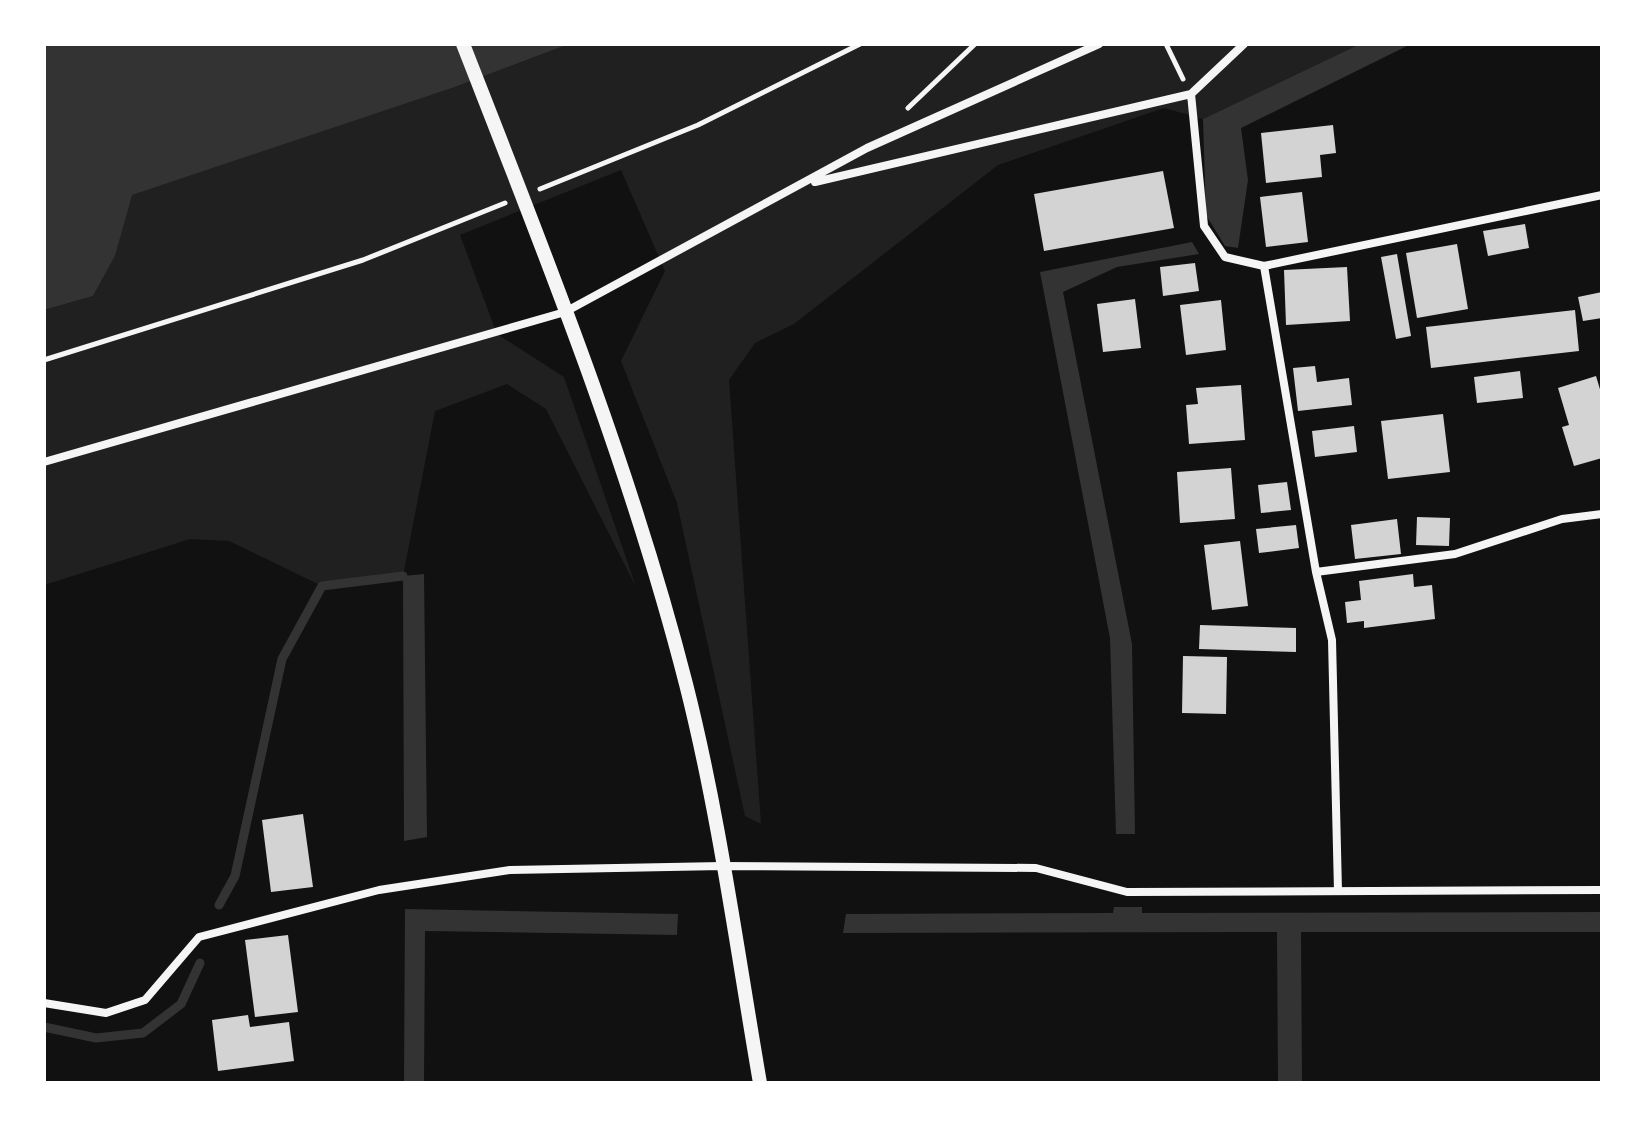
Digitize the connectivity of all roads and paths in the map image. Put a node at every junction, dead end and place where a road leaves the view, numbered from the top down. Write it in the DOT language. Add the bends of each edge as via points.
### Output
graph roads {
  1 [pos="463,44"];
  2 [pos="860,44"];
  3 [pos="975,44"];
  4 [pos="1099,44"];
  5 [pos="1166,44"];
  6 [pos="1244,44"];
  7 [pos="1191,94"];
  8 [pos="900,117"];
  9 [pos="804,185"];
  10 [pos="538,190"];
  11 [pos="1602,195"];
  12 [pos="509,202"];
  13 [pos="1264,266"];
  14 [pos="565,312"];
  15 [pos="44,360"];
  16 [pos="44,462"];
  17 [pos="1602,514"];
  18 [pos="1316,572"];
  19 [pos="722,866"];
  20 [pos="1602,890"];
  21 [pos="1338,891"];
  22 [pos="44,1003"];
  23 [pos="760,1083"];
  1 -- 14 [label="street"];
  2 -- 10 [label="path" via="698,125"];
  3 -- 8 [label="path"];
  4 -- 9 [label="street" via="867,148"];
  5 -- 7 [label="path"];
  6 -- 7 [label="street"];
  7 -- 9 [label="street"];
  7 -- 13 [label="street" via="1204,226 1225,257"];
  9 -- 14 [label="street"];
  11 -- 13 [label="street"];
  12 -- 15 [label="path" via="363,260"];
  13 -- 18 [label="street"];
  14 -- 16 [label="street"];
  14 -- 19 [label="street" via="661,594 687,686"];
  17 -- 18 [label="street" via="1562,519 1455,554"];
  18 -- 21 [label="street" via="1332,640"];
  19 -- 21 [label="street" via="1036,868 1127,892"];
  19 -- 22 [label="street" via="510,870 379,890 199,937 145,1000 106,1013"];
  19 -- 23 [label="street"];
  20 -- 21 [label="street"];
}
